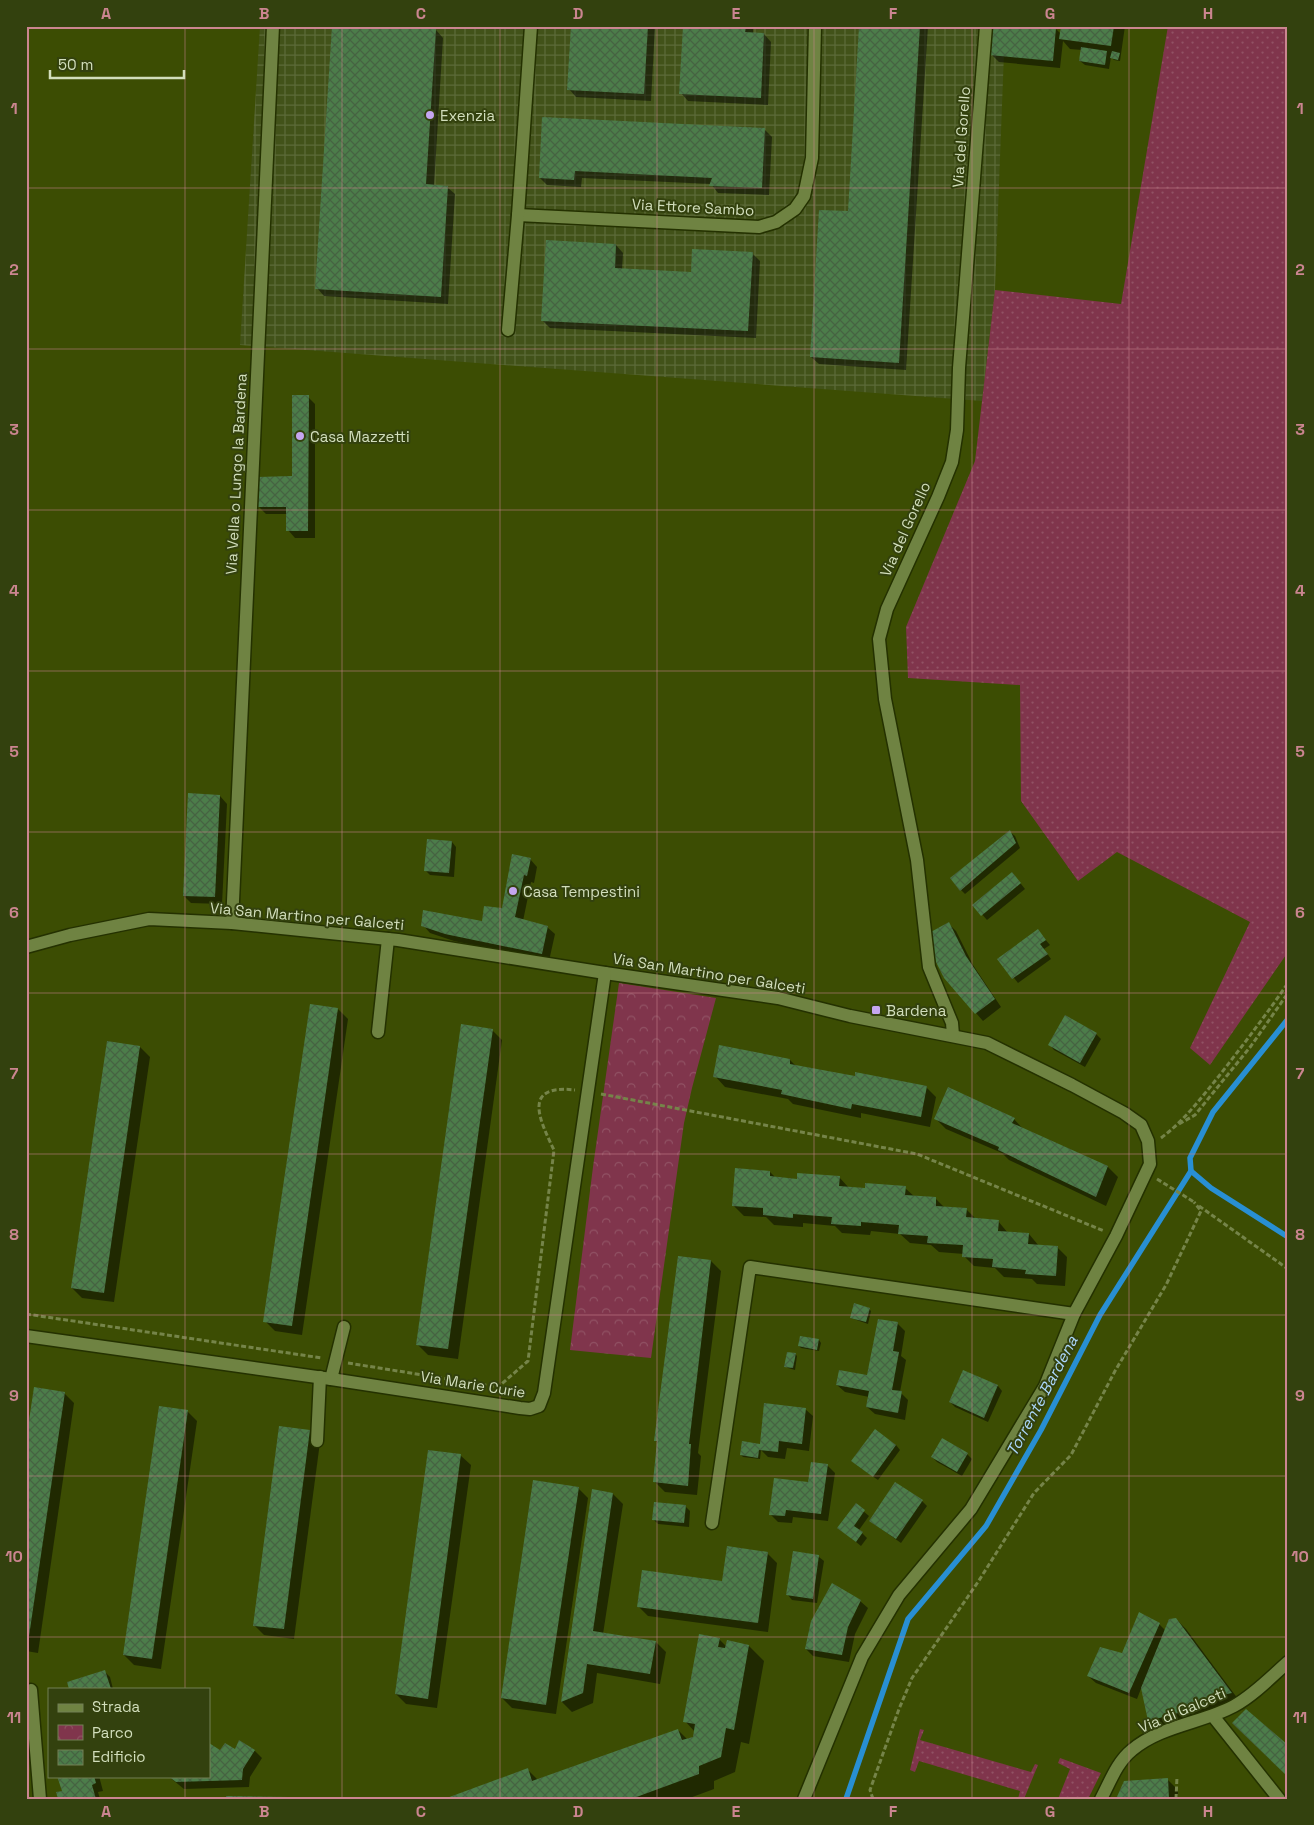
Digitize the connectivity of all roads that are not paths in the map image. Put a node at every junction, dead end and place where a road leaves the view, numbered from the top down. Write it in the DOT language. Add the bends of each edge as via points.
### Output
graph roads {
  1 [pos="273,26"];
  2 [pos="531,26"];
  3 [pos="815,26"];
  4 [pos="986,26"];
  5 [pos="518,215"];
  6 [pos="508,330"];
  7 [pos="232,923"];
  8 [pos="388,939"];
  9 [pos="26,947"];
  10 [pos="605,973"];
  11 [pos="378,1032"];
  12 [pos="953,1035"];
  13 [pos="1074,1314"];
  14 [pos="344,1327"];
  15 [pos="26,1336"];
  16 [pos="325,1378"];
  17 [pos="317,1441"];
  18 [pos="712,1524"];
  19 [pos="1288,1662"];
  20 [pos="31,1690"];
  21 [pos="1213,1716"];
  22 [pos="40,1799"];
  23 [pos="804,1799"];
  24 [pos="1101,1799"];
  25 [pos="1279,1799"];
  1 -- 7 [label="street, Via Vella o Lungo la Bardena"];
  2 -- 5 [label="street"];
  3 -- 5 [label="street, Via Ettore Sambo" via="812,158 804,196 795,209 776,222 759,227"];
  4 -- 12 [label="street, Via del Gorello" via="952,462 887,609 878,639 885,699 917,860 929,967 952,1023"];
  5 -- 6 [label="street"];
  7 -- 8 [label="street, Via San Martino per Galceti"];
  7 -- 9 [label="street, Via San Martino per Galceti" via="149,919"];
  8 -- 10 [label="street, Via San Martino per Galceti"];
  8 -- 11 [label="street"];
  10 -- 12 [label="street, Via San Martino per Galceti" via="778,998 850,1016"];
  10 -- 16 [label="street, Via Marie Curie" via="540,1406 530,1410"];
  12 -- 13 [label="street, Via San Martino per Galceti" via="986,1043 1124,1113 1141,1125 1148,1141 1150,1164"];
  13 -- 18 [label="street" via="750,1266"];
  13 -- 23 [label="street, Via San Martino per Galceti" via="1045,1386 970,1509 900,1595 862,1657"];
  14 -- 16 [label="street"];
  15 -- 16 [label="street, Via Marie Curie"];
  16 -- 17 [label="street"];
  19 -- 21 [label="street, Via di Galceti" via="1252,1694"];
  20 -- 22 [label="street"];
  21 -- 24 [label="street, Via di Galceti" via="1157,1735 1132,1750 1116,1770"];
  21 -- 25 [label="street"];
}
